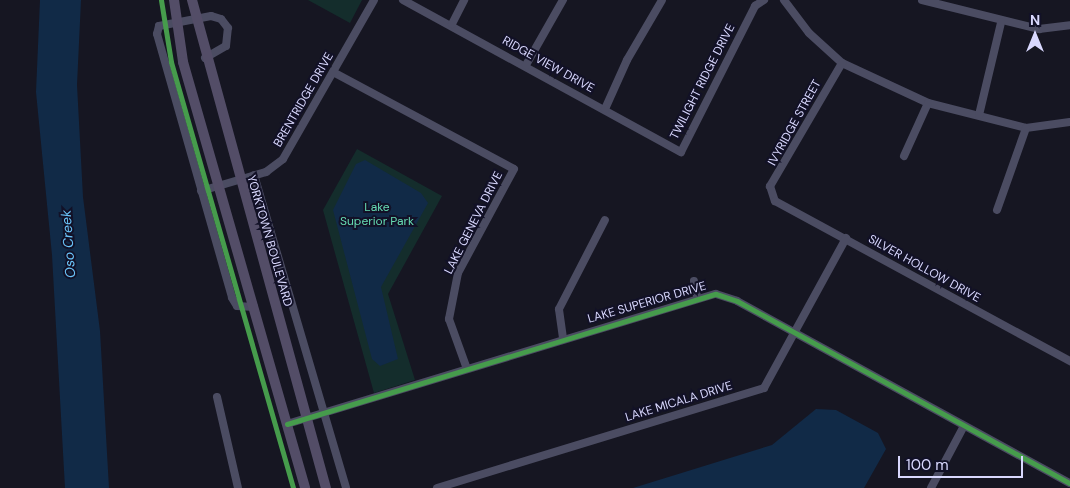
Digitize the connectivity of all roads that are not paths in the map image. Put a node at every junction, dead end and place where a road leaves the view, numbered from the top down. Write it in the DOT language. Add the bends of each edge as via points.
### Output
graph roads {
  1 [pos="174,0"];
  2 [pos="192,0"];
  3 [pos="374,0"];
  4 [pos="402,0"];
  5 [pos="464,0"];
  6 [pos="563,0"];
  7 [pos="662,0"];
  8 [pos="764,0"];
  9 [pos="784,0"];
  10 [pos="922,0"];
  11 [pos="195,19"];
  12 [pos="176,21"];
  13 [pos="1001,22"];
  14 [pos="452,24"];
  15 [pos="1070,25"];
  16 [pos="205,58"];
  17 [pos="842,63"];
  18 [pos="526,65"];
  19 [pos="333,72"];
  20 [pos="928,103"];
  21 [pos="605,110"];
  22 [pos="979,115"];
  23 [pos="1070,122"];
  24 [pos="1026,128"];
  25 [pos="680,152"];
  26 [pos="904,156"];
  27 [pos="254,175"];
  28 [pos="238,178"];
  29 [pos="218,187"];
  30 [pos="202,191"];
  31 [pos="770,194"];
  32 [pos="997,210"];
  33 [pos="605,220"];
  34 [pos="846,238"];
  35 [pos="694,281"];
  36 [pos="697,297"];
  37 [pos="254,307"];
  38 [pos="796,334"];
  39 [pos="563,338"];
  40 [pos="1070,362"];
  41 [pos="466,369"];
  42 [pos="216,397"];
  43 [pos="322,413"];
  44 [pos="307,418"];
  45 [pos="287,424"];
  46 [pos="964,426"];
  47 [pos="466,479"];
  48 [pos="1070,483"];
  49 [pos="238,488"];
  50 [pos="305,488"];
  51 [pos="326,488"];
  52 [pos="346,488"];
  53 [pos="437,488"];
  54 [pos="469,488"];
  55 [pos="931,488"];
  1 -- 12 [label="main road"];
  2 -- 11 [label="main road, YORKTOWN BOULEVARD"];
  3 -- 19 [label="street, BRENTRIDGE DRIVE"];
  4 -- 14 [label="street, RIDGE VIEW DRIVE"];
  5 -- 14 [label="street"];
  6 -- 18 [label="street"];
  7 -- 21 [label="street" via="627,60"];
  8 -- 25 [label="street, TWILIGHT RIDGE DRIVE" via="755,6"];
  9 -- 17 [label="street" via="809,34"];
  10 -- 13 [label="street"];
  11 -- 12 [label="street"];
  11 -- 16 [label="main road, YORKTOWN BOULEVARD"];
  11 -- 16 [label="street" via="211,16 228,28 226,46"];
  12 -- 29 [label="main road"];
  12 -- 30 [label="street" via="159,26 157,34"];
  13 -- 15 [label="street" via="1039,29"];
  13 -- 22 [label="street"];
  14 -- 18 [label="street, RIDGE VIEW DRIVE"];
  16 -- 28 [label="main road, YORKTOWN BOULEVARD"];
  17 -- 20 [label="street"];
  17 -- 31 [label="street, IVYRIDGE STREET"];
  18 -- 21 [label="street, RIDGE VIEW DRIVE"];
  19 -- 27 [label="street, BRENTRIDGE DRIVE" via="283,159"];
  19 -- 41 [label="street, LAKE GENEVA DRIVE" via="514,169 458,273 449,318"];
  20 -- 22 [label="street"];
  20 -- 26 [label="street"];
  21 -- 25 [label="street, RIDGE VIEW DRIVE"];
  22 -- 24 [label="street"];
  23 -- 24 [label="street"];
  24 -- 32 [label="street"];
  27 -- 28 [label="street, BRENTRIDGE DRIVE"];
  27 -- 43 [label="street"];
  28 -- 29 [label="street, BRENTRIDGE DRIVE"];
  28 -- 44 [label="main road, YORKTOWN BOULEVARD"];
  29 -- 30 [label="street, BRENTRIDGE DRIVE"];
  29 -- 37 [label="main road"];
  30 -- 37 [label="street" via="232,298 236,306"];
  31 -- 34 [label="street, SILVER HOLLOW DRIVE"];
  33 -- 39 [label="street" via="559,309"];
  34 -- 38 [label="street, LAKE MICALA DRIVE"];
  34 -- 40 [label="street, SILVER HOLLOW DRIVE"];
  35 -- 36 [label="street, LAKE SUPERIOR DRIVE"];
  36 -- 38 [label="street, LAKE SUPERIOR DRIVE" via="716,294 738,301"];
  36 -- 39 [label="street, LAKE SUPERIOR DRIVE"];
  37 -- 45 [label="main road"];
  38 -- 46 [label="street, LAKE SUPERIOR DRIVE"];
  38 -- 47 [label="street, LAKE MICALA DRIVE" via="764,388"];
  39 -- 41 [label="street, LAKE SUPERIOR DRIVE"];
  41 -- 43 [label="street, LAKE SUPERIOR DRIVE"];
  42 -- 49 [label="street"];
  43 -- 44 [label="street, LAKE SUPERIOR DRIVE"];
  43 -- 52 [label="street"];
  44 -- 45 [label="street, LAKE SUPERIOR DRIVE"];
  44 -- 51 [label="main road, YORKTOWN BOULEVARD"];
  45 -- 50 [label="main road"];
  46 -- 48 [label="street, LAKE SUPERIOR DRIVE"];
  46 -- 55 [label="street"];
  47 -- 53 [label="street, LAKE MICALA DRIVE"];
  47 -- 54 [label="street"];
}
